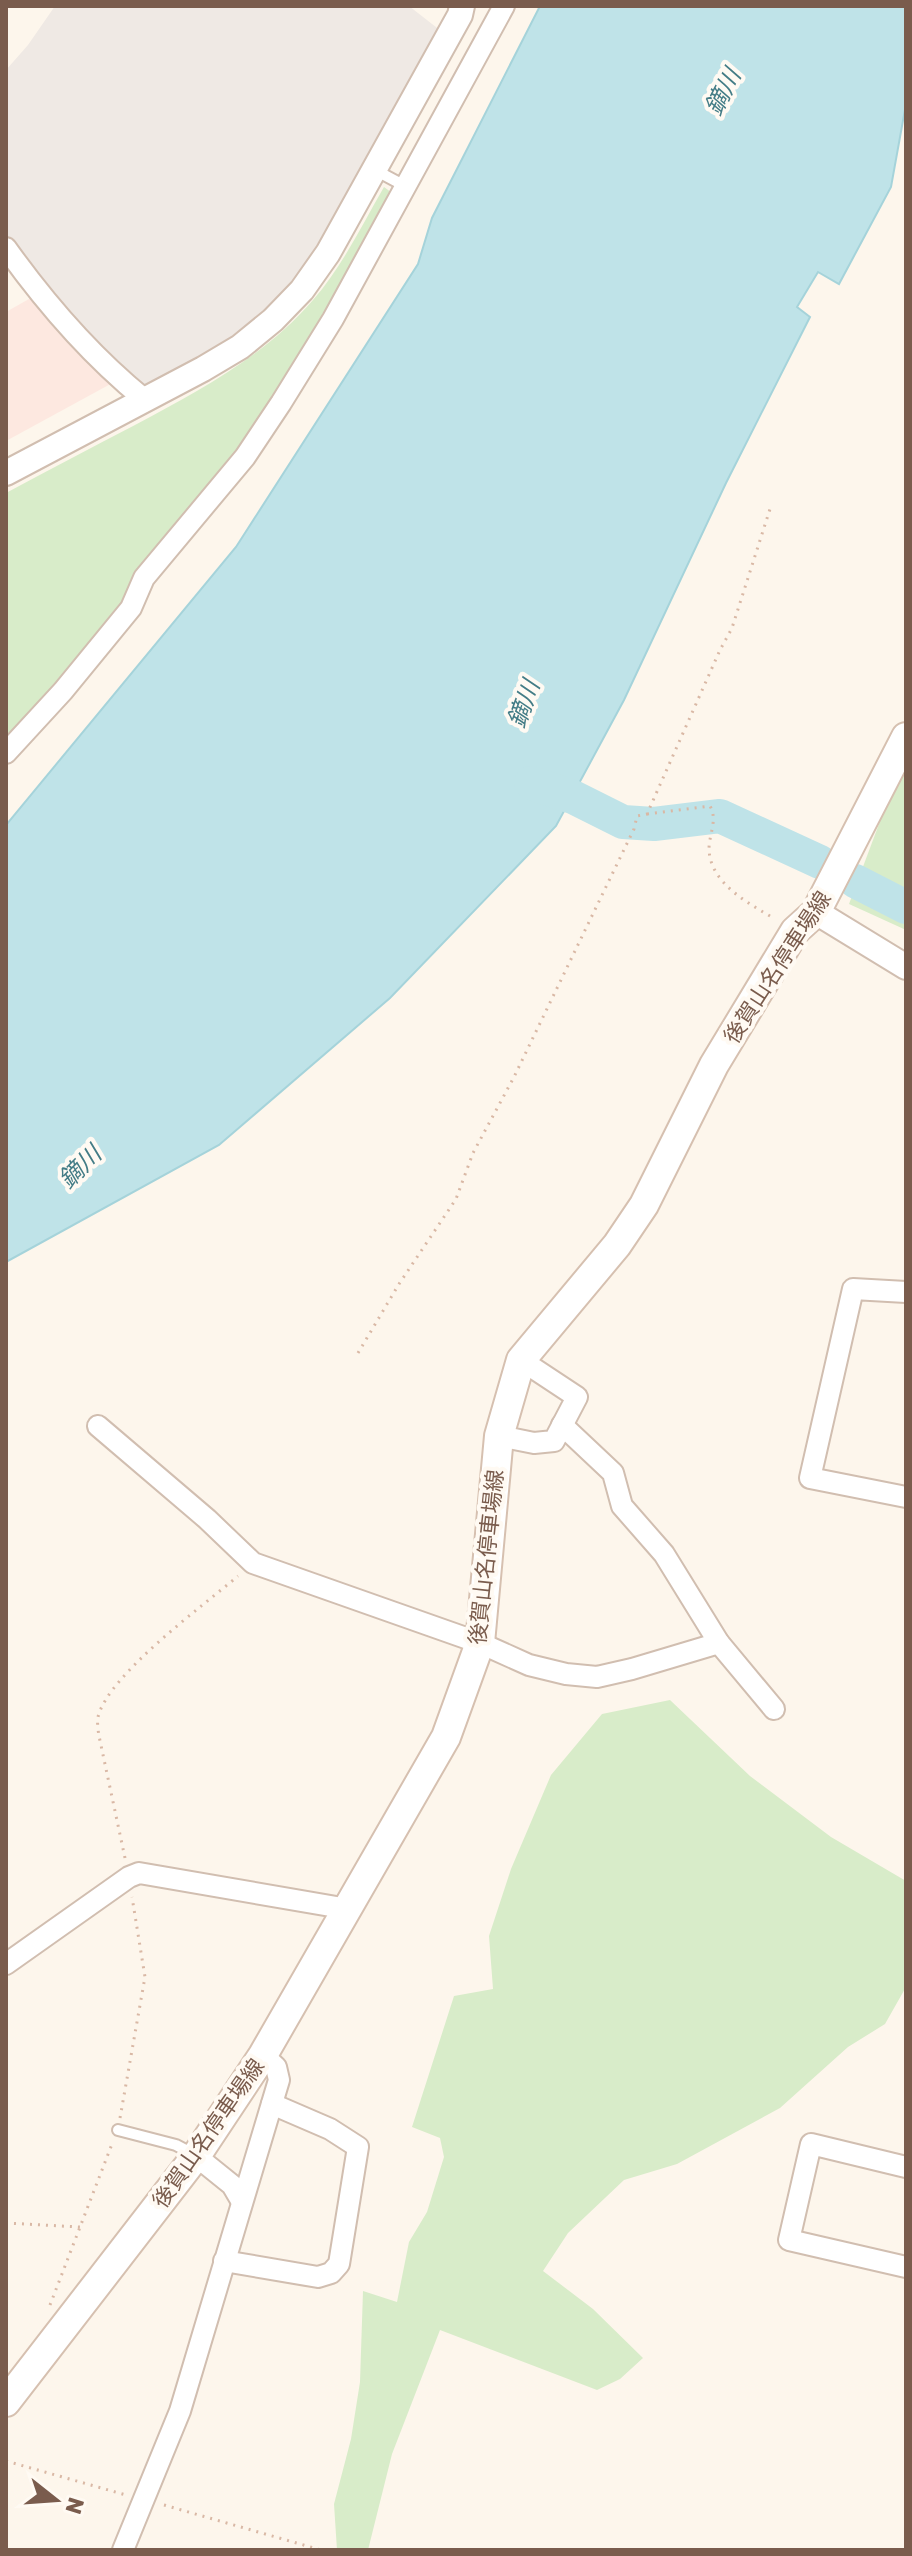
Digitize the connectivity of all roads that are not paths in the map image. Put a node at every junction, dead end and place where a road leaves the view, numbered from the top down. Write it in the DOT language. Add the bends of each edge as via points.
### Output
graph roads {
  1 [pos="462,6"];
  2 [pos="504,6"];
  3 [pos="374,170"];
  4 [pos="405,186"];
  5 [pos="6,248"];
  6 [pos="144,399"];
  7 [pos="6,473"];
  8 [pos="906,737"];
  9 [pos="6,753"];
  10 [pos="806,922"];
  11 [pos="906,967"];
  12 [pos="906,1292"];
  13 [pos="521,1360"];
  14 [pos="562,1425"];
  15 [pos="98,1426"];
  16 [pos="499,1436"];
  17 [pos="906,1497"];
  18 [pos="480,1643"];
  19 [pos="719,1643"];
  20 [pos="774,1709"];
  21 [pos="348,1909"];
  22 [pos="6,1964"];
  23 [pos="263,2055"];
  24 [pos="272,2104"];
  25 [pos="118,2130"];
  26 [pos="196,2156"];
  27 [pos="906,2167"];
  28 [pos="242,2202"];
  29 [pos="224,2261"];
  30 [pos="906,2267"];
  31 [pos="6,2402"];
  32 [pos="123,2550"];
  1 -- 3 [label="street"];
  2 -- 4 [label="street"];
  3 -- 4 [label="lane"];
  3 -- 6 [label="street" via="328,253 273,320 240,347"];
  4 -- 9 [label="street" via="333,319 245,457 144,578 131,608"];
  5 -- 6 [label="street" via="72,333"];
  6 -- 7 [label="street"];
  8 -- 10 [label="main road, 後賀山名停車場線"];
  10 -- 11 [label="street"];
  10 -- 13 [label="main road, 後賀山名停車場線" via="714,1065 644,1205"];
  12 -- 17 [label="street" via="853,1289 810,1478"];
  13 -- 14 [label="street" via="577,1397"];
  13 -- 16 [label="main road, 後賀山名停車場線"];
  14 -- 16 [label="street" via="554,1441"];
  14 -- 19 [label="street" via="613,1473 622,1506 664,1554"];
  15 -- 18 [label="street" via="253,1563"];
  16 -- 18 [label="main road, 後賀山名停車場線"];
  18 -- 19 [label="street" via="529,1665 597,1677"];
  18 -- 21 [label="main road, 後賀山名停車場線" via="446,1737"];
  19 -- 20 [label="street"];
  21 -- 22 [label="street" via="139,1873"];
  21 -- 23 [label="main road, 後賀山名停車場線"];
  23 -- 24 [label="street" via="276,2067 279,2080"];
  23 -- 26 [label="main road, 後賀山名停車場線"];
  24 -- 28 [label="street"];
  24 -- 29 [label="street" via="358,2147 339,2264 318,2277"];
  25 -- 26 [label="lane" via="176,2145"];
  26 -- 28 [label="street" via="232,2185"];
  26 -- 31 [label="main road, 後賀山名停車場線"];
  27 -- 30 [label="street" via="811,2144 789,2240"];
  28 -- 29 [label="street"];
  29 -- 32 [label="street" via="180,2411"];
}
